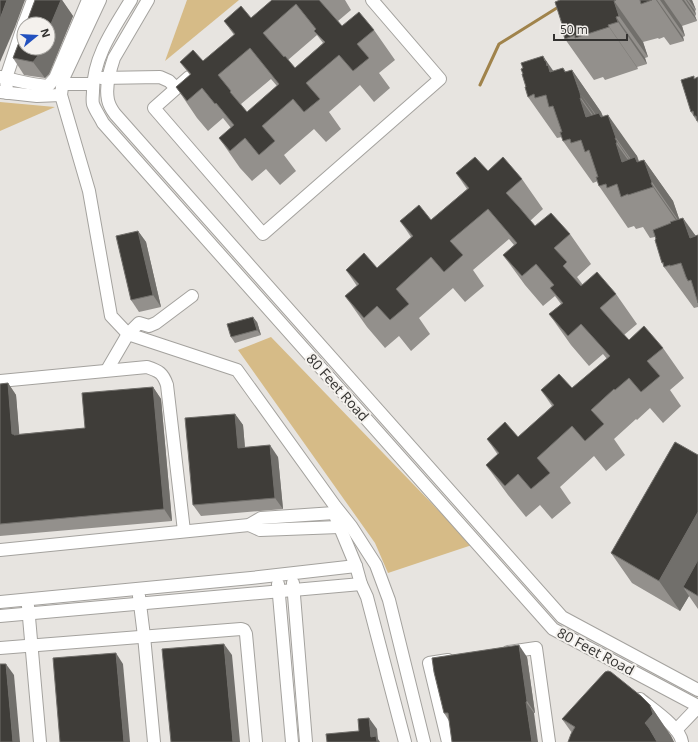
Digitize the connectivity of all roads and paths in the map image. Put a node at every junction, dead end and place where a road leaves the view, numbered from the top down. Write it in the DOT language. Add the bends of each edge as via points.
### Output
graph roads {
  1 [pos="34,0"];
  2 [pos="88,0"];
  3 [pos="100,0"];
  4 [pos="131,0"];
  5 [pos="148,0"];
  6 [pos="372,0"];
  7 [pos="27,16"];
  8 [pos="16,45"];
  9 [pos="200,68"];
  10 [pos="109,77"];
  11 [pos="3,78"];
  12 [pos="93,81"];
  13 [pos="176,88"];
  14 [pos="62,89"];
  15 [pos="4,93"];
  16 [pos="192,296"];
  17 [pos="128,334"];
  18 [pos="107,370"];
  19 [pos="0,381"];
  20 [pos="334,509"];
  21 [pos="249,525"];
  22 [pos="339,526"];
  23 [pos="184,532"];
  24 [pos="0,550"];
  25 [pos="356,566"];
  26 [pos="292,573"];
  27 [pos="277,575"];
  28 [pos="362,584"];
  29 [pos="139,589"];
  30 [pos="293,590"];
  31 [pos="278,591"];
  32 [pos="27,599"];
  33 [pos="0,602"];
  34 [pos="140,604"];
  35 [pos="28,614"];
  36 [pos="0,616"];
  37 [pos="144,636"];
  38 [pos="31,646"];
  39 [pos="0,648"];
  40 [pos="498,654"];
  41 [pos="460,659"];
  42 [pos="698,690"];
  43 [pos="630,694"];
  44 [pos="698,706"];
  45 [pos="676,730"];
  46 [pos="40,742"];
  47 [pos="154,742"];
  48 [pos="256,742"];
  49 [pos="292,742"];
  50 [pos="306,742"];
  51 [pos="405,742"];
  52 [pos="424,742"];
  53 [pos="448,742"];
  54 [pos="549,742"];
  55 [pos="682,742"];
  1 -- 7 [label="street"];
  2 -- 11 [label="street" via="55,78 48,86"];
  3 -- 14 [label="street" via="63,80"];
  4 -- 12 [label="street, 80 Feet Road" via="101,51"];
  5 -- 10 [label="street, 80 Feet Road" via="114,58"];
  6 -- 13 [label="street" via="440,79 263,234 154,108"];
  8 -- 11 [label="street"];
  9 -- 13 [label="street"];
  10 -- 12 [label="street"];
  10 -- 13 [label="street" via="160,77"];
  10 -- 42 [label="street, 80 Feet Road" via="108,100 119,119 562,617"];
  11 -- 15 [label="street"];
  12 -- 14 [label="street"];
  12 -- 44 [label="street, 80 Feet Road" via="93,104 103,123 553,629"];
  14 -- 15 [label="street" via="37,96"];
  14 -- 17 [label="street" via="88,191 111,316"];
  16 -- 17 [label="street" via="156,323 149,326 138,323"];
  17 -- 18 [label="street"];
  17 -- 20 [label="street" via="237,370"];
  18 -- 19 [label="street"];
  18 -- 23 [label="street" via="147,367 160,372 165,378"];
  20 -- 21 [label="street" via="261,518"];
  20 -- 22 [label="street"];
  20 -- 52 [label="street" via="351,526 376,565 389,600"];
  21 -- 22 [label="street" via="260,530"];
  21 -- 23 [label="street"];
  22 -- 25 [label="street"];
  23 -- 24 [label="street"];
  25 -- 26 [label="street"];
  25 -- 28 [label="street"];
  26 -- 27 [label="street"];
  26 -- 30 [label="street"];
  27 -- 29 [label="street"];
  27 -- 31 [label="street"];
  28 -- 30 [label="street"];
  28 -- 51 [label="street"];
  29 -- 32 [label="street"];
  29 -- 34 [label="street"];
  30 -- 31 [label="street"];
  30 -- 50 [label="street"];
  31 -- 34 [label="street"];
  31 -- 49 [label="street"];
  32 -- 33 [label="street"];
  32 -- 35 [label="street"];
  34 -- 35 [label="street"];
  34 -- 37 [label="street"];
  35 -- 36 [label="street"];
  35 -- 38 [label="street"];
  37 -- 38 [label="street"];
  37 -- 47 [label="street"];
  37 -- 48 [label="street" via="244,630"];
  38 -- 39 [label="street"];
  38 -- 46 [label="street"];
  40 -- 54 [label="street" via="536,648"];
  41 -- 53 [label="street" via="430,663"];
  43 -- 45 [label="street" via="636,696"];
  44 -- 45 [label="street"];
  45 -- 55 [label="street"];
}
